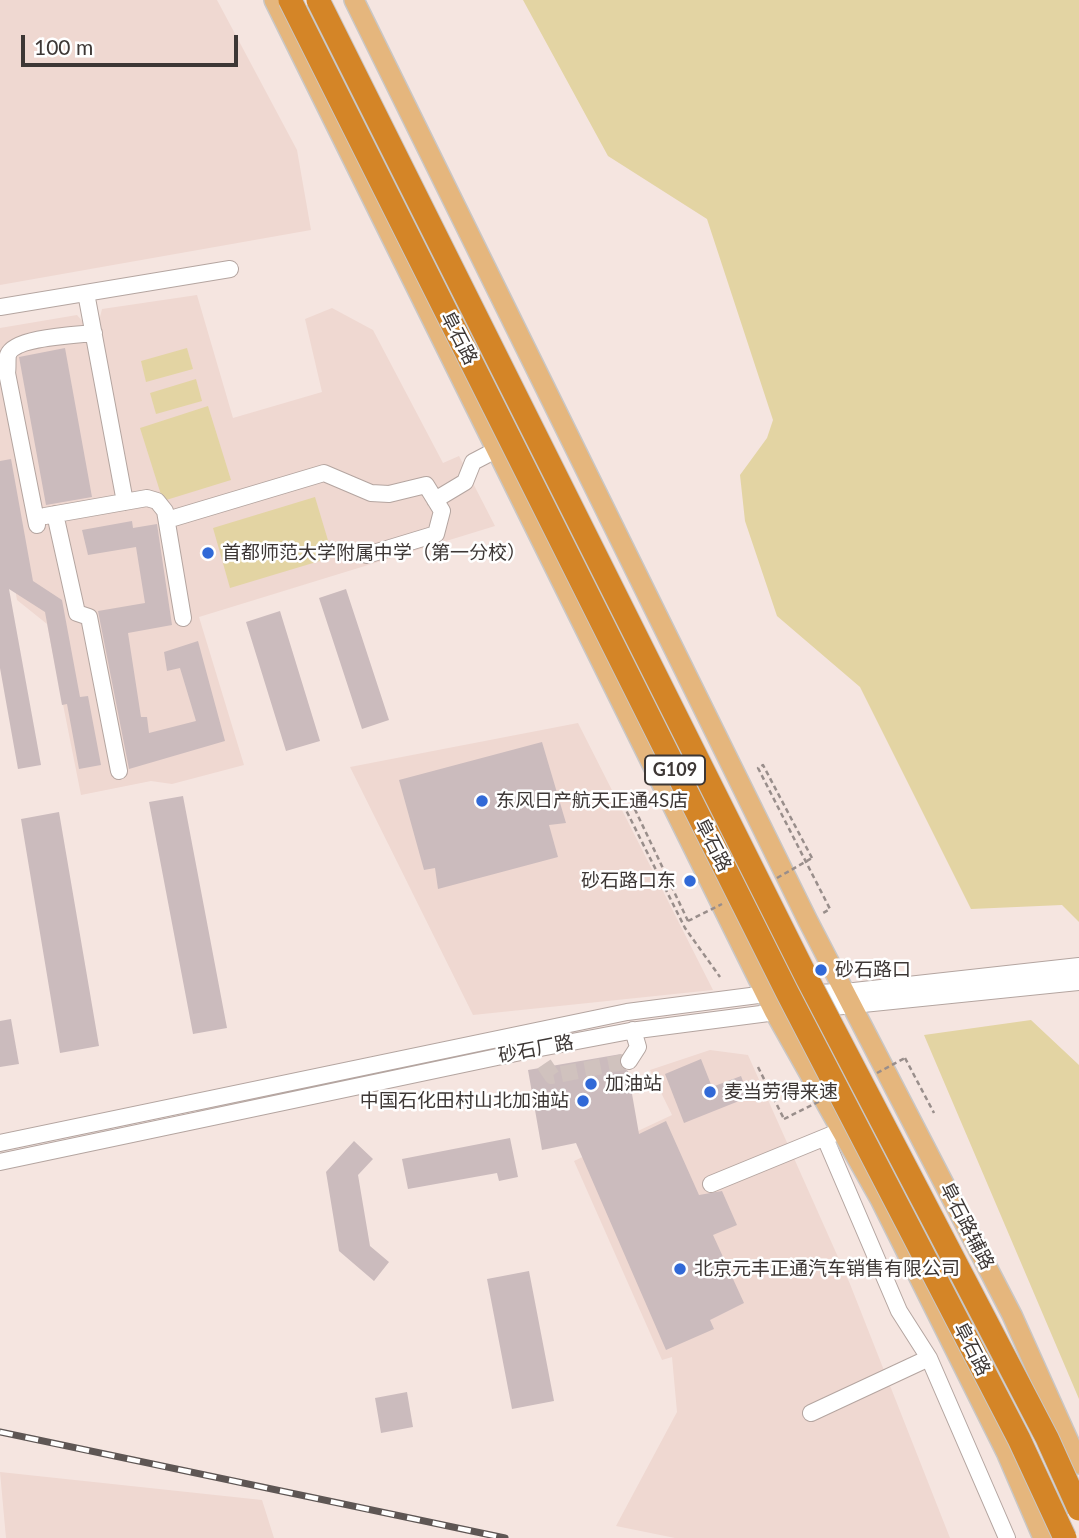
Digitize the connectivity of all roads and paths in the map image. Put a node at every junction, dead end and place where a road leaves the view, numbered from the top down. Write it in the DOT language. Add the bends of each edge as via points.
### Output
graph roads {
  1 [pos="274,0"];
  2 [pos="290,0"];
  3 [pos="318,0"];
  4 [pos="354,0"];
  5 [pos="230,269"];
  6 [pos="86,293"];
  7 [pos="0,307"];
  8 [pos="94,333"];
  9 [pos="496,450"];
  10 [pos="435,500"];
  11 [pos="125,502"];
  12 [pos="55,514"];
  13 [pos="167,520"];
  14 [pos="367,555"];
  15 [pos="183,618"];
  16 [pos="119,771"];
  17 [pos="783,888"];
  18 [pos="830,909"];
  19 [pos="727,914"];
  20 [pos="1079,966"];
  21 [pos="720,977"];
  22 [pos="1079,982"];
  23 [pos="850,1000"];
  24 [pos="770,1003"];
  25 [pos="633,1030"];
  26 [pos="536,1049"];
  27 [pos="629,1061"];
  28 [pos="544,1064"];
  29 [pos="758,1067"];
  30 [pos="876,1073"];
  31 [pos="822,1100"];
  32 [pos="934,1113"];
  33 [pos="833,1134"];
  34 [pos="0,1143"];
  35 [pos="0,1162"];
  36 [pos="711,1184"];
  37 [pos="929,1358"];
  38 [pos="811,1413"];
  39 [pos="1079,1464"];
  40 [pos="1079,1509"];
  41 [pos="1007,1538"];
  42 [pos="1043,1538"];
  43 [pos="1065,1538"];
  1 -- 9 [label="main road, 阜石路"];
  2 -- 43 [label="highway, 阜石路 / G109, bridge"];
  3 -- 40 [label="highway, 阜石路 / G109, bridge" via="807,978 1047,1438"];
  4 -- 23 [label="main road"];
  5 -- 6 [label="street"];
  6 -- 7 [label="street"];
  6 -- 8 [label="street"];
  8 -- 11 [label="street"];
  8 -- 12 [label="street" via="26,342 8,355 7,373 37,521"];
  9 -- 10 [label="street" via="473,462 465,482"];
  9 -- 24 [label="main road, 阜石路"];
  10 -- 13 [label="street" via="426,485 389,494 371,493 324,473"];
  10 -- 14 [label="street" via="442,511 436,534"];
  11 -- 12 [label="street"];
  11 -- 13 [label="street" via="157,501"];
  12 -- 16 [label="street" via="77,613 89,617"];
  13 -- 15 [label="street"];
  17 -- 18 [label="path, bridge" via="777,876 813,858 763,765 758,768"];
  19 -- 21 [label="path, bridge" via="722,903 688,921 630,799 625,800 623,804 685,928"];
  20 -- 23 [label="street, 砂石厂路"];
  22 -- 23 [label="street, 砂石厂路"];
  23 -- 24 [label="street, 砂石厂路"];
  23 -- 39 [label="main road, 阜石路辅路" via="1012,1315"];
  24 -- 25 [label="street, 砂石厂路"];
  24 -- 33 [label="main road, 阜石路"];
  24 -- 34 [label="street, 砂石厂路" via="627,1012"];
  25 -- 26 [label="street, 砂石厂路"];
  25 -- 27 [label="street" via="638,1047"];
  26 -- 28 [label="street"];
  26 -- 35 [label="street, 砂石厂路"];
  29 -- 31 [label="path, bridge" via="784,1119"];
  30 -- 32 [label="path, bridge" via="905,1058"];
  33 -- 36 [label="street"];
  33 -- 37 [label="street" via="899,1311"];
  33 -- 42 [label="main road, 阜石路" via="880,1199 1000,1440"];
  37 -- 38 [label="street"];
  37 -- 41 [label="street"];
}
